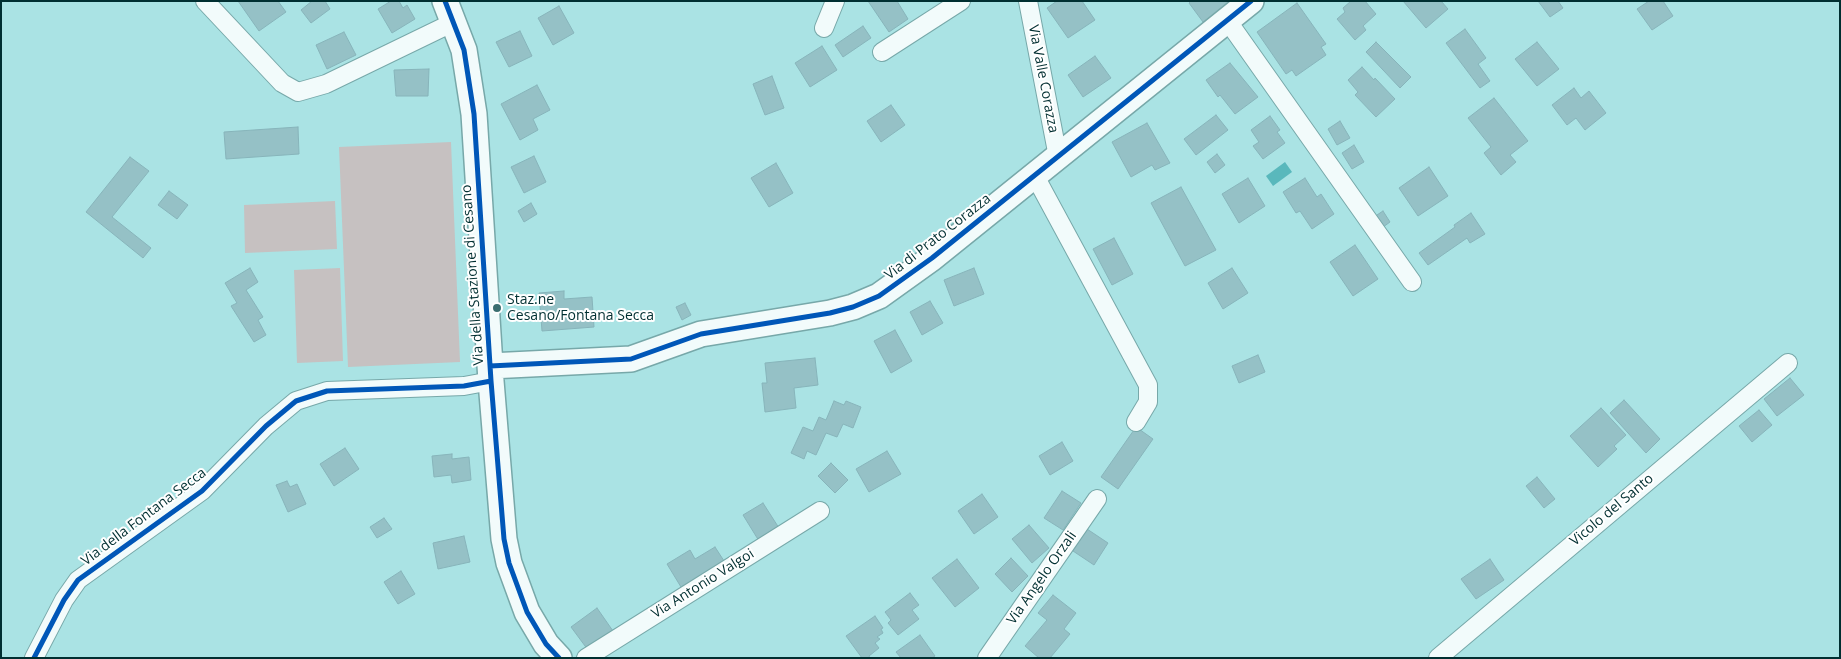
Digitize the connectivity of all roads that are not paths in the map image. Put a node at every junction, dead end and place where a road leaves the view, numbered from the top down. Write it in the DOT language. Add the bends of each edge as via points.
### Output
graph roads {
  1 [pos="205,1"];
  2 [pos="835,1"];
  3 [pos="961,1"];
  4 [pos="1028,1"];
  5 [pos="1251,1"];
  6 [pos="449,11"];
  7 [pos="1227,20"];
  8 [pos="824,28"];
  9 [pos="882,52"];
  10 [pos="1058,157"];
  11 [pos="1035,176"];
  12 [pos="1412,282"];
  13 [pos="1788,363"];
  14 [pos="490,373"];
  15 [pos="1136,422"];
  16 [pos="1097,499"];
  17 [pos="820,511"];
  18 [pos="34,658"];
  19 [pos="559,658"];
  20 [pos="586,658"];
  21 [pos="987,658"];
  22 [pos="1438,658"];
  1 -- 6 [label="street" via="282,83 298,92 326,84"];
  2 -- 8 [label="street"];
  3 -- 9 [label="street"];
  4 -- 10 [label="street, Via Valle Corazza"];
  5 -- 7 [label="street, Via di Prato Corazza"];
  6 -- 14 [label="street, Via della Stazione di Cesano" via="464,50 474,114"];
  7 -- 10 [label="street, Via di Prato Corazza"];
  7 -- 12 [label="street"];
  10 -- 11 [label="street, Via di Prato Corazza"];
  11 -- 14 [label="street, Via di Prato Corazza" via="906,279 853,307 830,314 701,334 620,361"];
  11 -- 15 [label="street" via="1148,385 1149,398"];
  13 -- 22 [label="street, Vicolo del Santo"];
  14 -- 18 [label="street, Via della Fontana Secca" via="464,386 327,391 296,401 266,426 202,491 78,580"];
  14 -- 19 [label="street, Via della Stazione di Cesano" via="504,539 509,563 527,612 546,644"];
  16 -- 21 [label="street, Via Angelo Orzali"];
  17 -- 20 [label="street, Via Antonio Valgoi"];
}
